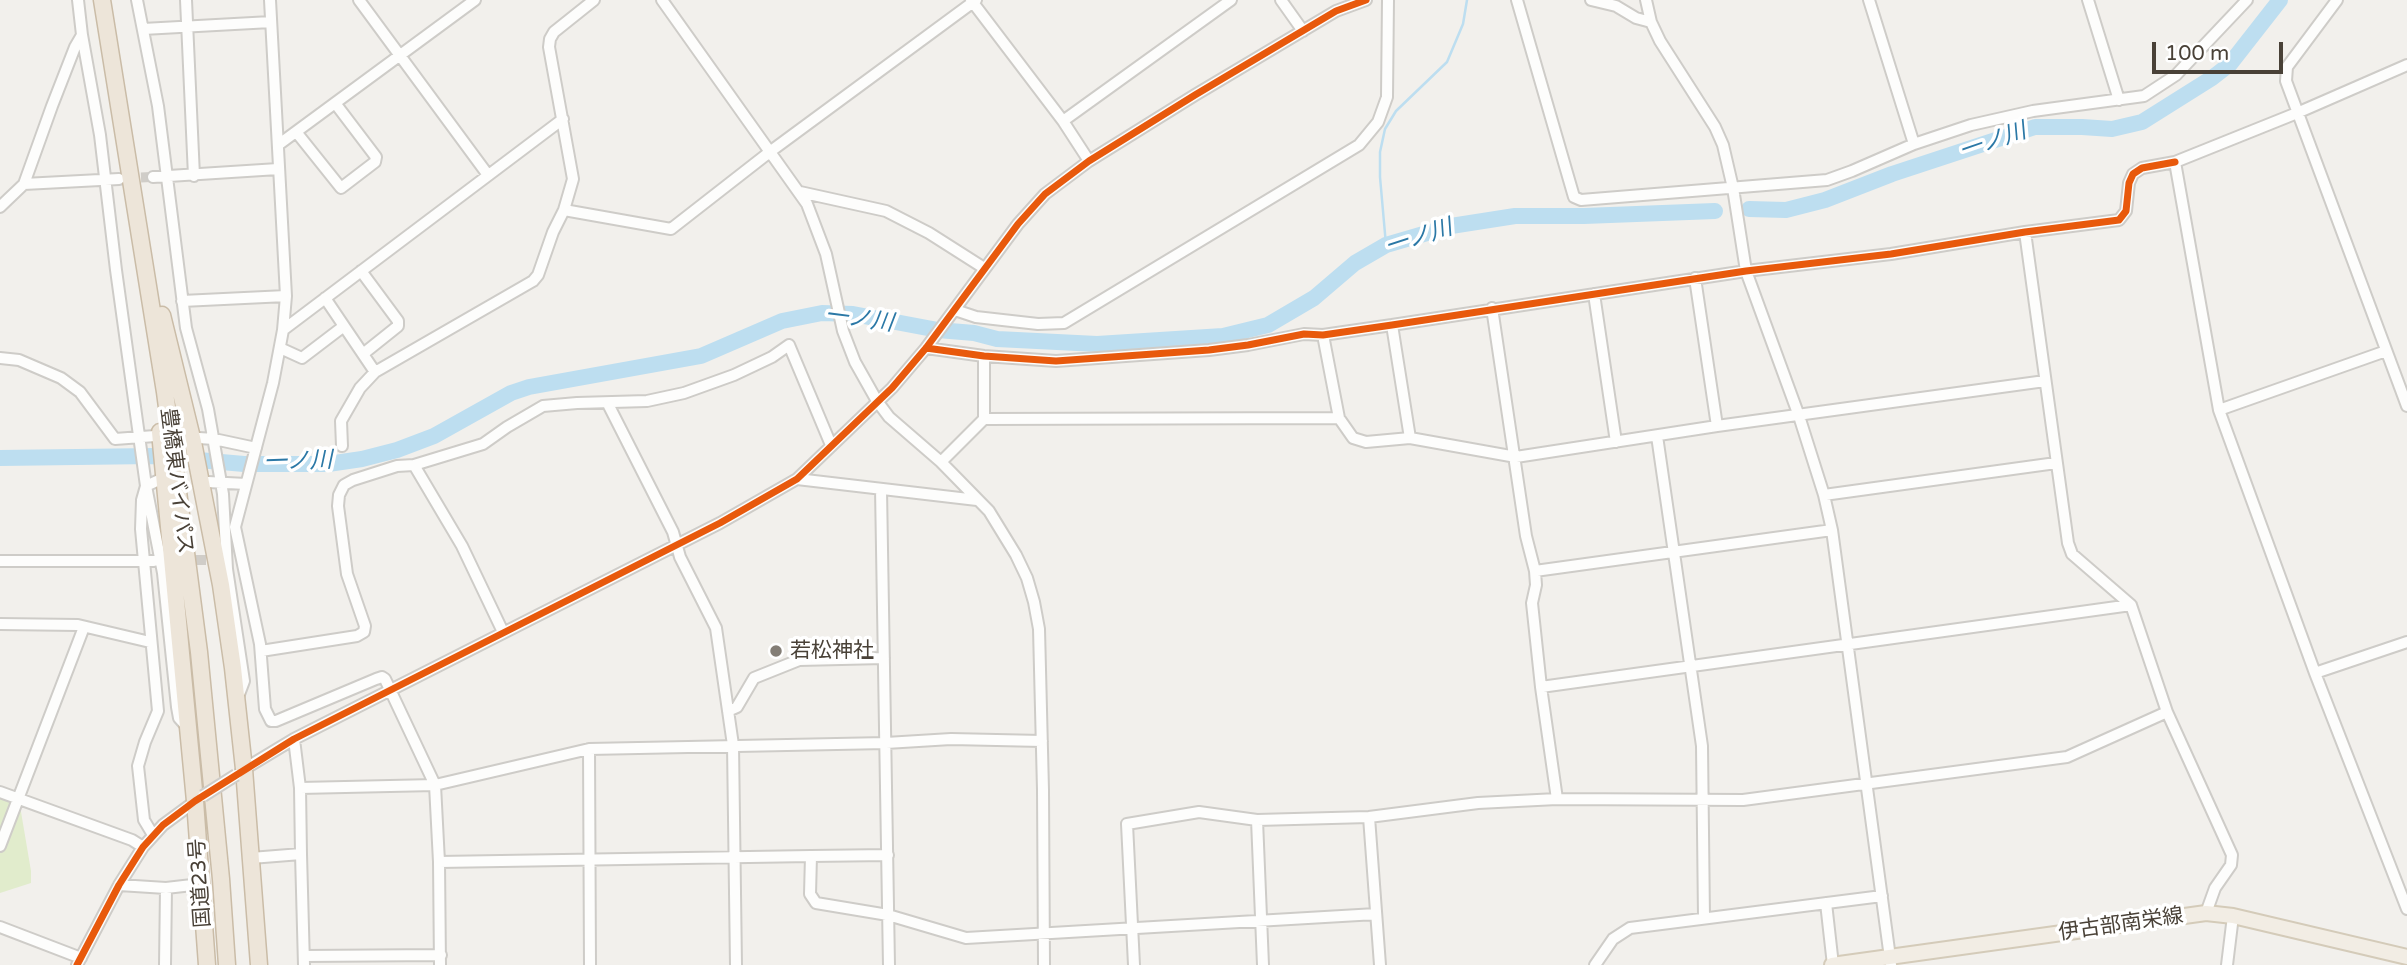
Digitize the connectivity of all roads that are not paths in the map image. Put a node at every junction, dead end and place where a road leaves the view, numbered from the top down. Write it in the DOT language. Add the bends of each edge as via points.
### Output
graph roads {
  1 [pos="78,0"];
  2 [pos="102,0"];
  3 [pos="138,0"];
  4 [pos="186,0"];
  5 [pos="270,0"];
  6 [pos="359,0"];
  7 [pos="475,0"];
  8 [pos="594,0"];
  9 [pos="662,0"];
  10 [pos="1231,0"];
  11 [pos="1281,0"];
  12 [pos="1366,0"];
  13 [pos="1388,0"];
  14 [pos="1517,0"];
  15 [pos="1591,0"];
  16 [pos="1646,0"];
  17 [pos="1869,0"];
  18 [pos="2088,0"];
  19 [pos="2247,0"];
  20 [pos="2337,0"];
  21 [pos="973,1"];
  22 [pos="271,22"];
  23 [pos="1651,22"];
  24 [pos="188,26"];
  25 [pos="143,29"];
  26 [pos="1303,31"];
  27 [pos="82,35"];
  28 [pos="400,55"];
  29 [pos="2407,65"];
  30 [pos="2119,100"];
  31 [pos="335,103"];
  32 [pos="2297,113"];
  33 [pos="562,120"];
  34 [pos="1063,121"];
  35 [pos="297,133"];
  36 [pos="1914,144"];
  37 [pos="278,145"];
  38 [pos="771,151"];
  39 [pos="1089,161"];
  40 [pos="2175,162"];
  41 [pos="278,169"];
  42 [pos="488,175"];
  43 [pos="124,176"];
  44 [pos="167,176"];
  45 [pos="194,176"];
  46 [pos="153,177"];
  47 [pos="106,179"];
  48 [pos="24,184"];
  49 [pos="1733,188"];
  50 [pos="800,192"];
  51 [pos="0,207"];
  52 [pos="565,210"];
  53 [pos="2025,232"];
  54 [pos="984,268"];
  55 [pos="361,271"];
  56 [pos="1746,271"];
  57 [pos="1695,278"];
  58 [pos="1594,294"];
  59 [pos="286,296"];
  60 [pos="325,298"];
  61 [pos="182,301"];
  62 [pos="1492,308"];
  63 [pos="952,313"];
  64 [pos="1392,325"];
  65 [pos="344,326"];
  66 [pos="283,330"];
  67 [pos="1324,335"];
  68 [pos="928,345"];
  69 [pos="280,348"];
  70 [pos="2386,351"];
  71 [pos="363,354"];
  72 [pos="984,356"];
  73 [pos="0,358"];
  74 [pos="375,372"];
  75 [pos="2045,381"];
  76 [pos="877,401"];
  77 [pos="608,404"];
  78 [pos="2407,406"];
  79 [pos="2219,410"];
  80 [pos="1799,416"];
  81 [pos="1339,418"];
  82 [pos="984,419"];
  83 [pos="1717,426"];
  84 [pos="1657,436"];
  85 [pos="1410,438"];
  86 [pos="162,439"];
  87 [pos="141,440"];
  88 [pos="196,440"];
  89 [pos="215,442"];
  90 [pos="1616,442"];
  91 [pos="831,445"];
  92 [pos="342,446"];
  93 [pos="256,448"];
  94 [pos="1516,457"];
  95 [pos="941,462"];
  96 [pos="2056,464"];
  97 [pos="414,465"];
  98 [pos="166,477"];
  99 [pos="797,479"];
  100 [pos="146,480"];
  101 [pos="204,480"];
  102 [pos="220,481"];
  103 [pos="247,482"];
  104 [pos="881,489"];
  105 [pos="1824,495"];
  106 [pos="977,500"];
  107 [pos="1832,530"];
  108 [pos="675,544"];
  109 [pos="1675,552"];
  110 [pos="0,561"];
  111 [pos="148,561"];
  112 [pos="1535,571"];
  113 [pos="2131,605"];
  114 [pos="0,624"];
  115 [pos="84,627"];
  116 [pos="503,632"];
  117 [pos="150,642"];
  118 [pos="2407,642"];
  119 [pos="1848,645"];
  120 [pos="261,651"];
  121 [pos="884,658"];
  122 [pos="1691,667"];
  123 [pos="2315,673"];
  124 [pos="1541,687"];
  125 [pos="390,688"];
  126 [pos="236,702"];
  127 [pos="728,711"];
  128 [pos="2167,712"];
  129 [pos="187,727"];
  130 [pos="293,738"];
  131 [pos="1042,741"];
  132 [pos="886,743"];
  133 [pos="733,745"];
  134 [pos="589,749"];
  135 [pos="240,772"];
  136 [pos="1868,784"];
  137 [pos="435,785"];
  138 [pos="300,788"];
  139 [pos="0,792"];
  140 [pos="18,798"];
  141 [pos="199,799"];
  142 [pos="1557,799"];
  143 [pos="1703,800"];
  144 [pos="1369,817"];
  145 [pos="1256,820"];
  146 [pos="153,835"];
  147 [pos="0,846"];
  148 [pos="143,847"];
  149 [pos="301,854"];
  150 [pos="888,855"];
  151 [pos="811,856"];
  152 [pos="735,857"];
  153 [pos="251,858"];
  154 [pos="590,860"];
  155 [pos="439,862"];
  156 [pos="201,884"];
  157 [pos="119,885"];
  158 [pos="166,888"];
  159 [pos="1882,896"];
  160 [pos="1826,903"];
  161 [pos="2407,909"];
  162 [pos="2206,913"];
  163 [pos="1376,914"];
  164 [pos="888,915"];
  165 [pos="2232,916"];
  166 [pos="1704,918"];
  167 [pos="1260,922"];
  168 [pos="0,927"];
  169 [pos="1132,928"];
  170 [pos="1043,932"];
  171 [pos="2407,957"];
  172 [pos="304,960"];
  173 [pos="440,960"];
  174 [pos="1891,961"];
  175 [pos="79,962"];
  176 [pos="165,965"];
  177 [pos="207,965"];
  178 [pos="227,965"];
  179 [pos="259,965"];
  180 [pos="590,965"];
  181 [pos="736,965"];
  182 [pos="889,965"];
  183 [pos="1044,965"];
  184 [pos="1134,965"];
  185 [pos="1263,965"];
  186 [pos="1380,965"];
  187 [pos="1595,965"];
  188 [pos="1833,965"];
  189 [pos="2227,965"];
  1 -- 27 [label="street"];
  2 -- 43 [label="highway, 豊橋東バイパス"];
  3 -- 25 [label="street"];
  4 -- 24 [label="street"];
  5 -- 22 [label="street"];
  6 -- 28 [label="street"];
  7 -- 28 [label="street"];
  8 -- 33 [label="street" via="550,39"];
  9 -- 38 [label="street"];
  10 -- 34 [label="street"];
  11 -- 26 [label="street"];
  12 -- 26 [label="street"];
  13 -- 63 [label="street" via="1387,97 1378,122 1359,145 1064,323"];
  14 -- 49 [label="street" via="1574,197"];
  15 -- 23 [label="street"];
  16 -- 23 [label="street"];
  17 -- 36 [label="street"];
  18 -- 30 [label="street"];
  19 -- 30 [label="street" via="2176,75 2144,96"];
  20 -- 32 [label="street" via="2287,67 2286,81"];
  21 -- 34 [label="street"];
  21 -- 38 [label="street"];
  22 -- 24 [label="street"];
  22 -- 37 [label="street"];
  23 -- 49 [label="street" via="1715,127"];
  24 -- 25 [label="street"];
  24 -- 45 [label="street"];
  25 -- 44 [label="street"];
  26 -- 39 [label="street"];
  27 -- 47 [label="street"];
  27 -- 48 [label="street"];
  28 -- 31 [label="street"];
  28 -- 42 [label="street"];
  29 -- 32 [label="street"];
  30 -- 36 [label="street" via="2003,117"];
  31 -- 35 [label="street"];
  31 -- 35 [label="street" via="375,162 341,188"];
  32 -- 40 [label="street"];
  32 -- 70 [label="street"];
  33 -- 42 [label="street"];
  33 -- 52 [label="street" via="573,179"];
  34 -- 39 [label="street"];
  35 -- 37 [label="street"];
  36 -- 49 [label="street" via="1827,180"];
  37 -- 41 [label="street"];
  38 -- 50 [label="street"];
  38 -- 52 [label="street" via="671,229"];
  39 -- 54 [label="street" via="1045,194"];
  40 -- 53 [label="street" via="2133,174 2126,211 2119,220"];
  40 -- 79 [label="street"];
  41 -- 45 [label="street"];
  41 -- 59 [label="street"];
  42 -- 55 [label="street"];
  43 -- 47 [label="street"];
  43 -- 86 [label="highway, 豊橋東バイパス" via="165,392 158,416"];
  43 -- 88 [label="highway"];
  44 -- 45 [label="street"];
  44 -- 46 [label="street"];
  44 -- 61 [label="street"];
  47 -- 48 [label="street"];
  47 -- 87 [label="street"];
  48 -- 51 [label="street"];
  49 -- 56 [label="street"];
  50 -- 54 [label="street" via="886,211"];
  50 -- 76 [label="street" via="826,254 843,331"];
  52 -- 74 [label="street" via="533,281"];
  53 -- 56 [label="street"];
  53 -- 75 [label="street"];
  54 -- 63 [label="street"];
  55 -- 60 [label="street"];
  55 -- 71 [label="street" via="398,321 398,326"];
  56 -- 57 [label="street"];
  56 -- 80 [label="street"];
  57 -- 58 [label="street"];
  57 -- 83 [label="street"];
  58 -- 62 [label="street"];
  58 -- 90 [label="street"];
  59 -- 61 [label="street"];
  59 -- 66 [label="street"];
  60 -- 65 [label="street"];
  60 -- 66 [label="street"];
  61 -- 89 [label="street"];
  62 -- 64 [label="street"];
  62 -- 94 [label="street"];
  63 -- 68 [label="street"];
  64 -- 67 [label="street"];
  64 -- 85 [label="street"];
  65 -- 69 [label="street" via="302,358"];
  65 -- 71 [label="street"];
  66 -- 69 [label="street"];
  67 -- 72 [label="street" via="1304,334 1209,350 1056,361"];
  67 -- 81 [label="street"];
  68 -- 72 [label="street"];
  68 -- 76 [label="street"];
  69 -- 93 [label="street"];
  70 -- 78 [label="street"];
  70 -- 79 [label="street"];
  71 -- 74 [label="street"];
  72 -- 82 [label="street"];
  73 -- 87 [label="street" via="19,360 61,378 80,392 114,439"];
  74 -- 92 [label="street" via="341,421"];
  75 -- 80 [label="street"];
  75 -- 96 [label="street"];
  76 -- 91 [label="street"];
  76 -- 95 [label="street"];
  77 -- 91 [label="street" via="684,393 734,375 789,345"];
  77 -- 97 [label="street" via="543,406 483,444"];
  77 -- 108 [label="street"];
  79 -- 123 [label="street"];
  80 -- 83 [label="street"];
  80 -- 105 [label="street"];
  81 -- 82 [label="street"];
  81 -- 85 [label="street" via="1353,438 1366,442"];
  82 -- 95 [label="street"];
  83 -- 84 [label="street"];
  84 -- 90 [label="street"];
  84 -- 109 [label="street"];
  85 -- 94 [label="street"];
  86 -- 87 [label="street"];
  86 -- 98 [label="highway, 豊橋東バイパス"];
  87 -- 100 [label="street"];
  88 -- 89 [label="street"];
  88 -- 101 [label="highway"];
  89 -- 93 [label="street"];
  89 -- 102 [label="street"];
  90 -- 94 [label="street"];
  91 -- 99 [label="street"];
  93 -- 103 [label="street"];
  94 -- 112 [label="street"];
  95 -- 106 [label="street"];
  96 -- 105 [label="street"];
  96 -- 113 [label="street" via="2072,554"];
  97 -- 116 [label="street"];
  97 -- 120 [label="street" via="353,480 339,495 347,574 364,632"];
  98 -- 100 [label="street"];
  98 -- 129 [label="highway, 国道23号"];
  98 -- 178 [label="highway, 豊橋東バイパス" via="210,757"];
  99 -- 104 [label="street"];
  99 -- 108 [label="street"];
  100 -- 111 [label="street" via="142,500"];
  100 -- 129 [label="street" via="163,573 177,707"];
  101 -- 102 [label="street"];
  101 -- 126 [label="highway"];
  102 -- 103 [label="street"];
  102 -- 126 [label="street" via="244,681"];
  103 -- 120 [label="street" via="235,527 238,560"];
  104 -- 106 [label="street"];
  104 -- 121 [label="street"];
  105 -- 107 [label="street"];
  106 -- 131 [label="street" via="1016,555 1034,601"];
  107 -- 109 [label="street"];
  107 -- 119 [label="street"];
  108 -- 116 [label="street"];
  108 -- 127 [label="street" via="716,628"];
  109 -- 112 [label="street"];
  109 -- 122 [label="street"];
  110 -- 111 [label="street"];
  111 -- 117 [label="street"];
  112 -- 124 [label="street" via="1532,603"];
  113 -- 119 [label="street"];
  113 -- 128 [label="street"];
  114 -- 115 [label="street"];
  115 -- 117 [label="street"];
  115 -- 140 [label="street"];
  116 -- 125 [label="street"];
  117 -- 146 [label="street" via="158,711 138,766 144,820"];
  118 -- 123 [label="street"];
  119 -- 122 [label="street"];
  119 -- 136 [label="street"];
  120 -- 125 [label="street" via="265,709 275,722 382,677"];
  121 -- 127 [label="street" via="799,660 754,678 737,707"];
  121 -- 132 [label="street"];
  122 -- 124 [label="street"];
  122 -- 143 [label="street" via="1702,746"];
  123 -- 161 [label="street"];
  124 -- 142 [label="street"];
  125 -- 130 [label="street"];
  125 -- 137 [label="street"];
  126 -- 135 [label="highway"];
  127 -- 133 [label="street"];
  128 -- 136 [label="street" via="2067,757"];
  128 -- 162 [label="street" via="2232,855"];
  129 -- 141 [label="highway, 国道23号"];
  130 -- 135 [label="street"];
  130 -- 138 [label="street"];
  131 -- 132 [label="street"];
  131 -- 170 [label="street"];
  132 -- 133 [label="street"];
  132 -- 150 [label="street"];
  133 -- 134 [label="street"];
  133 -- 152 [label="street"];
  134 -- 137 [label="street"];
  134 -- 154 [label="street"];
  135 -- 141 [label="street, bridge"];
  135 -- 153 [label="highway"];
  136 -- 143 [label="street" via="1743,800"];
  136 -- 159 [label="street"];
  137 -- 138 [label="street"];
  137 -- 155 [label="street"];
  138 -- 149 [label="street"];
  139 -- 140 [label="street"];
  140 -- 147 [label="street"];
  140 -- 148 [label="street"];
  141 -- 146 [label="street"];
  141 -- 156 [label="highway, 国道23号"];
  142 -- 143 [label="street"];
  142 -- 144 [label="street" via="1478,803"];
  143 -- 166 [label="street"];
  144 -- 145 [label="street"];
  144 -- 163 [label="street"];
  145 -- 167 [label="street"];
  145 -- 169 [label="street" via="1199,812 1127,824"];
  146 -- 148 [label="street"];
  148 -- 157 [label="street"];
  149 -- 153 [label="street"];
  149 -- 172 [label="street"];
  150 -- 151 [label="street"];
  150 -- 164 [label="street"];
  151 -- 152 [label="street"];
  151 -- 164 [label="street" via="810,894 816,903"];
  152 -- 154 [label="street"];
  152 -- 181 [label="street"];
  153 -- 179 [label="highway"];
  154 -- 155 [label="street"];
  154 -- 180 [label="street"];
  155 -- 173 [label="street"];
  156 -- 158 [label="street"];
  156 -- 177 [label="highway, 国道23号"];
  157 -- 158 [label="street"];
  157 -- 175 [label="street"];
  158 -- 176 [label="street"];
  159 -- 160 [label="street"];
  159 -- 174 [label="street"];
  160 -- 166 [label="street"];
  160 -- 188 [label="street"];
  162 -- 165 [label="main road, 伊古部南栄線"];
  162 -- 174 [label="main road, 伊古部南栄線"];
  163 -- 167 [label="street"];
  163 -- 186 [label="street"];
  164 -- 170 [label="street" via="965,938"];
  164 -- 182 [label="street"];
  165 -- 171 [label="main road, 伊古部南栄線"];
  165 -- 189 [label="street"];
  166 -- 187 [label="street" via="1620,932"];
  167 -- 169 [label="street"];
  167 -- 185 [label="street"];
  168 -- 175 [label="street"];
  169 -- 170 [label="street"];
  169 -- 184 [label="street"];
  170 -- 183 [label="street"];
  172 -- 173 [label="street"];
  174 -- 188 [label="main road, 伊古部南栄線"];
}
